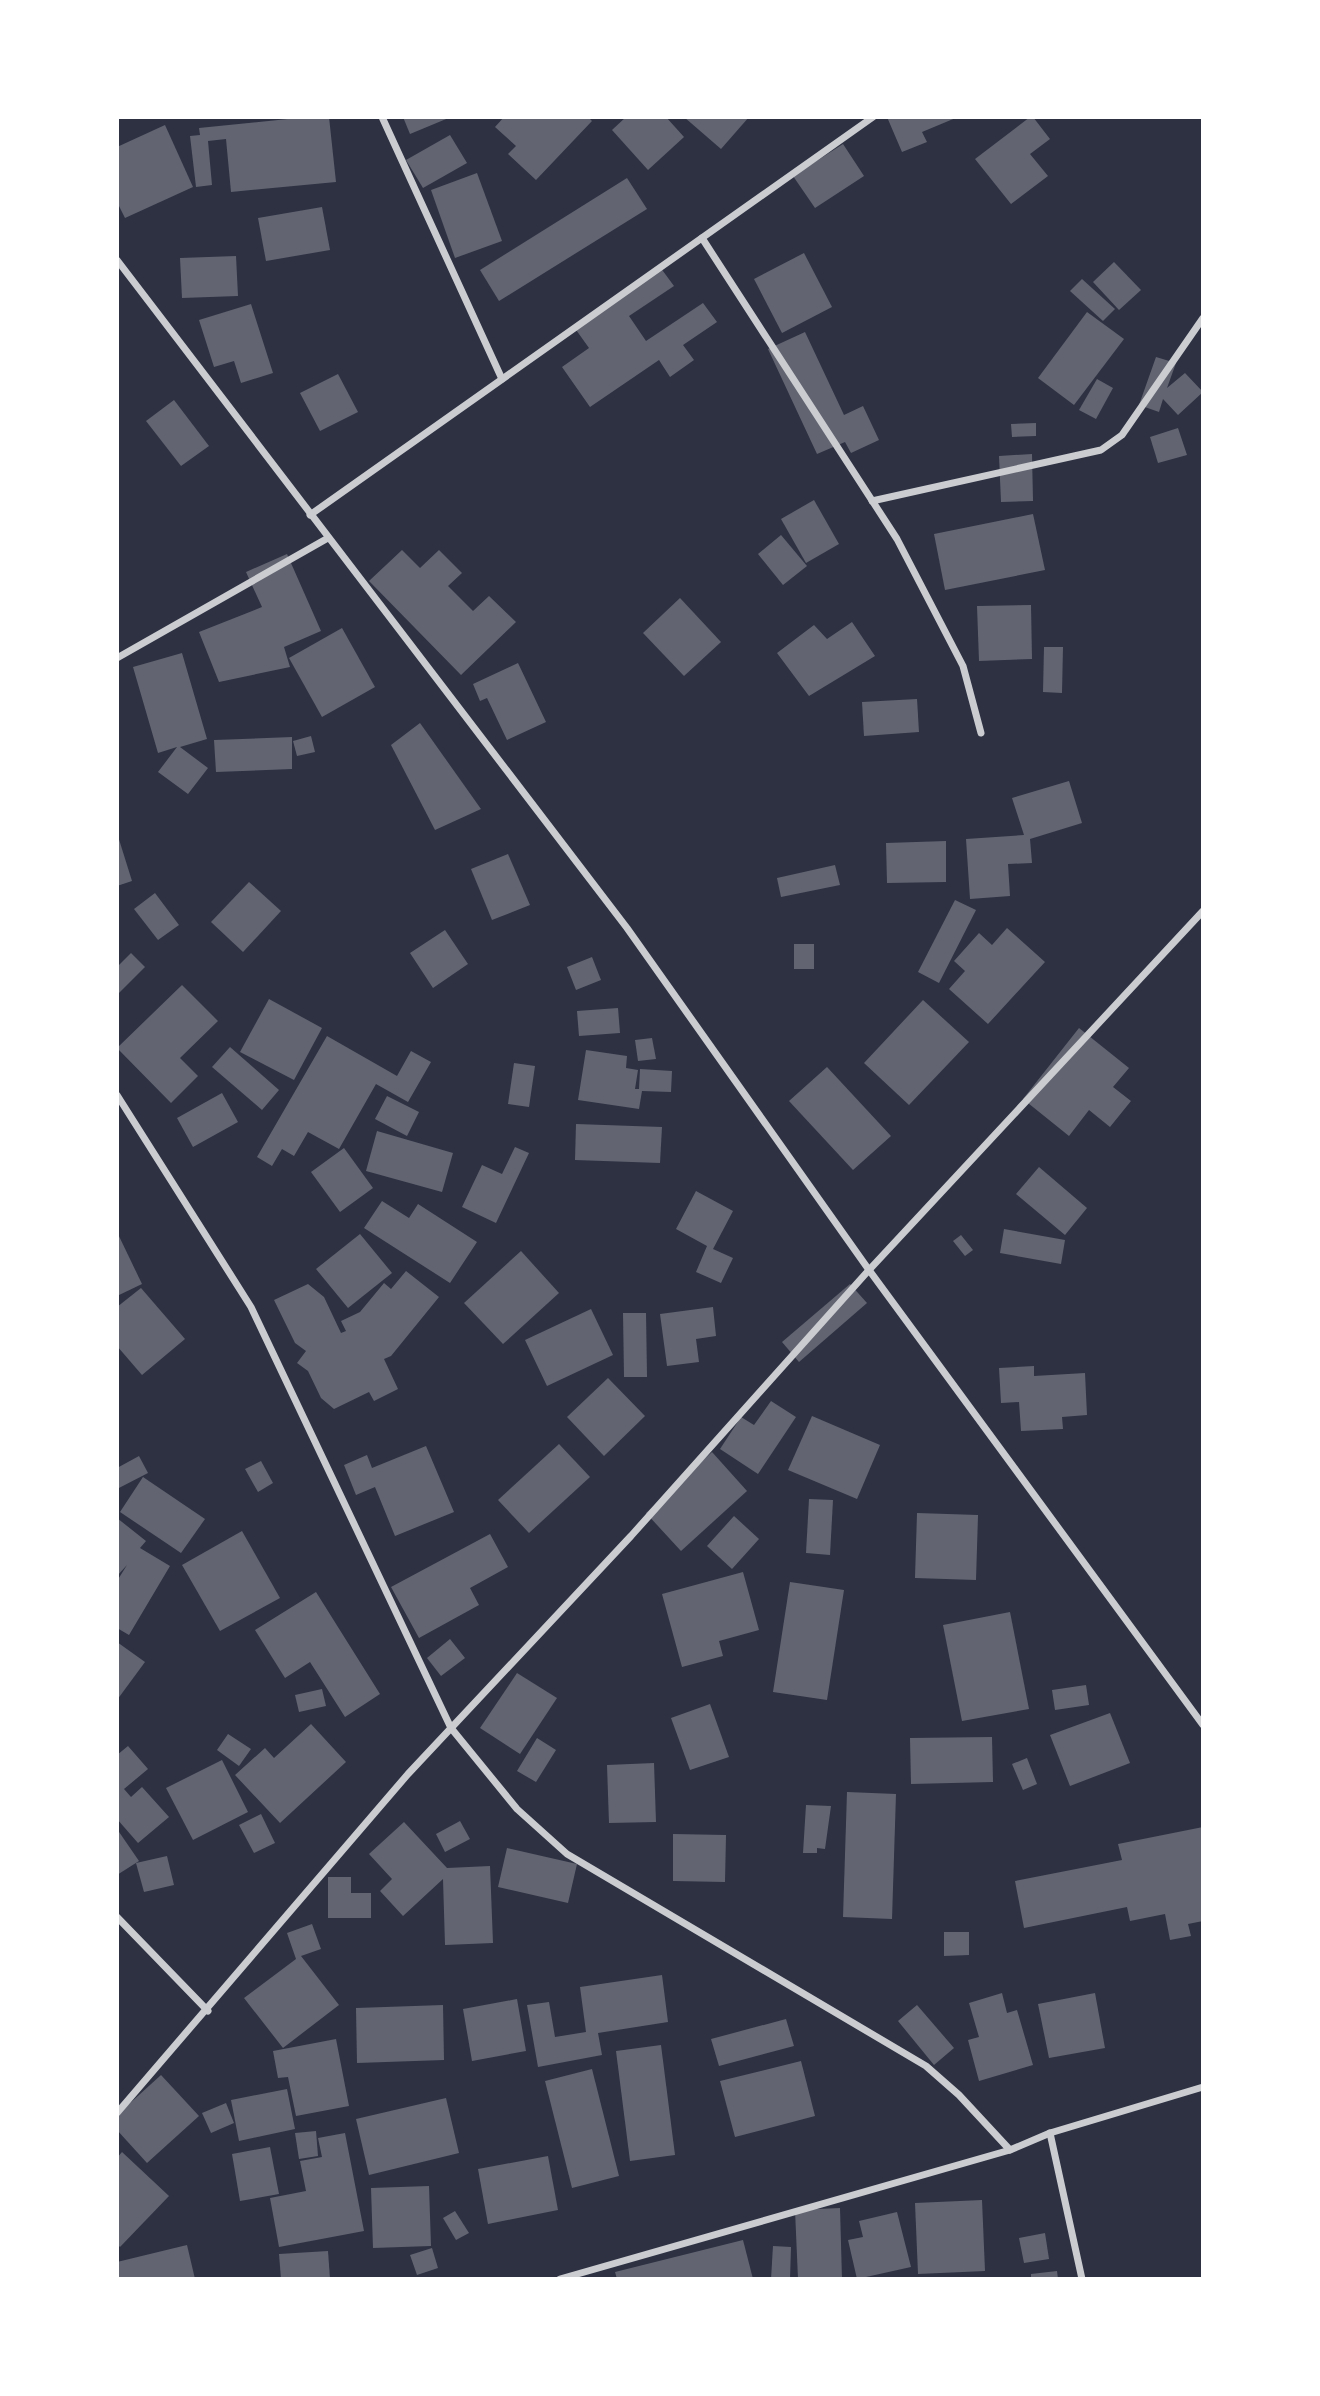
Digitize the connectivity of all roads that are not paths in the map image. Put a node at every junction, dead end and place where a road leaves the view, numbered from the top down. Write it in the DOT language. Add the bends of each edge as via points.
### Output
graph roads {
  1 [pos="382,117"];
  2 [pos="873,117"];
  3 [pos="702,238"];
  4 [pos="117,260"];
  5 [pos="1203,318"];
  6 [pos="502,379"];
  7 [pos="873,501"];
  8 [pos="310,515"];
  9 [pos="328,538"];
  10 [pos="117,658"];
  11 [pos="981,733"];
  12 [pos="1203,911"];
  13 [pos="1199,922"];
  14 [pos="117,1095"];
  15 [pos="120,1104"];
  16 [pos="869,1270"];
  17 [pos="1203,1725"];
  18 [pos="451,1728"];
  19 [pos="117,1917"];
  20 [pos="208,2011"];
  21 [pos="1203,2087"];
  22 [pos="117,2113"];
  23 [pos="1050,2133"];
  24 [pos="1010,2150"];
  25 [pos="560,2279"];
  26 [pos="1082,2279"];
  1 -- 6 [label="street"];
  2 -- 3 [label="street"];
  3 -- 6 [label="street"];
  3 -- 7 [label="street"];
  4 -- 8 [label="street"];
  5 -- 7 [label="street" via="1122,435 1101,450"];
  6 -- 8 [label="street"];
  7 -- 11 [label="street" via="963,666"];
  8 -- 9 [label="street"];
  9 -- 10 [label="street"];
  9 -- 16 [label="street" via="626,928"];
  12 -- 13 [label="street"];
  13 -- 16 [label="street"];
  14 -- 15 [label="street"];
  15 -- 18 [label="street" via="251,1307"];
  16 -- 17 [label="street"];
  16 -- 18 [label="street" via="631,1536"];
  18 -- 20 [label="street"];
  18 -- 24 [label="street" via="516,1809 567,1854 926,2066"];
  19 -- 20 [label="street"];
  20 -- 22 [label="street"];
  21 -- 23 [label="street"];
  23 -- 24 [label="street"];
  23 -- 26 [label="street"];
  24 -- 25 [label="street"];
}
